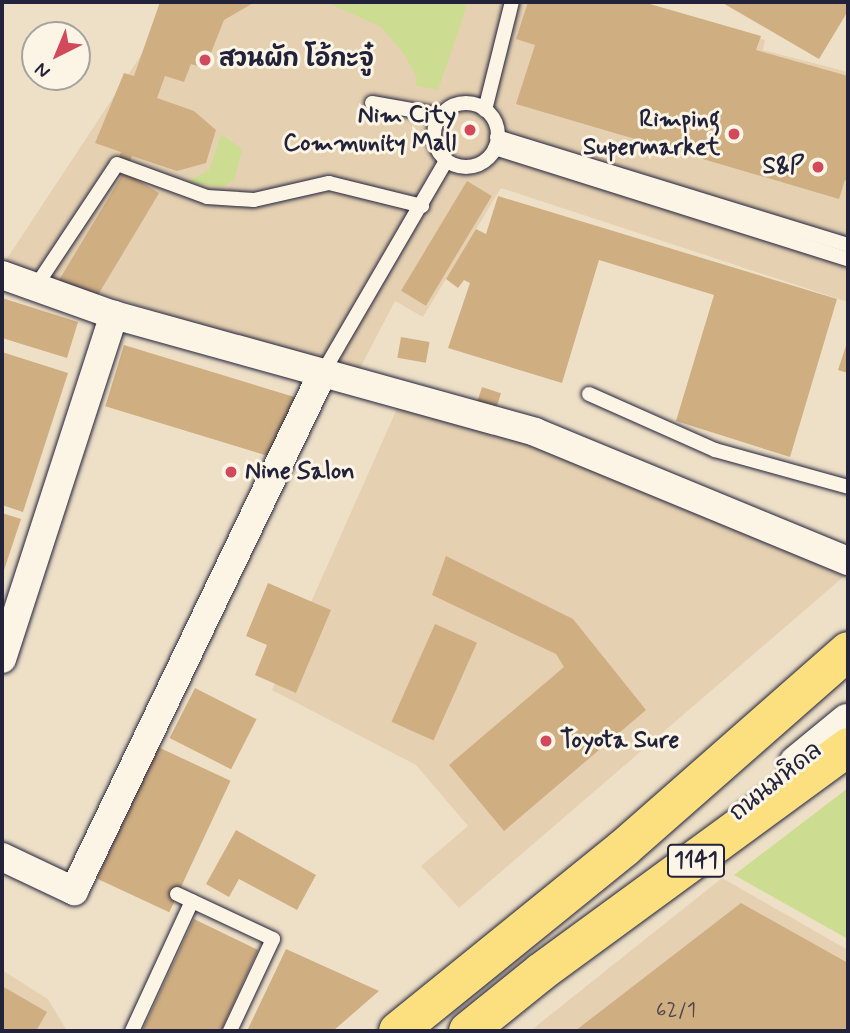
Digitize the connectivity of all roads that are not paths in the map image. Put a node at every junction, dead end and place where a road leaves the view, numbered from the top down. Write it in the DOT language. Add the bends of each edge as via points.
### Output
graph roads {
  1 [pos="512,2"];
  2 [pos="372,103"];
  3 [pos="485,110"];
  4 [pos="440,115"];
  5 [pos="496,142"];
  6 [pos="446,161"];
  7 [pos="422,206"];
  8 [pos="848,245"];
  9 [pos="848,258"];
  10 [pos="2,275"];
  11 [pos="36,286"];
  12 [pos="114,315"];
  13 [pos="322,374"];
  14 [pos="589,394"];
  15 [pos="848,487"];
  16 [pos="848,561"];
  17 [pos="848,651"];
  18 [pos="2,659"];
  19 [pos="848,673"];
  20 [pos="848,723"];
  21 [pos="848,747"];
  22 [pos="624,848"];
  23 [pos="2,857"];
  24 [pos="177,894"];
  25 [pos="192,901"];
  26 [pos="541,972"];
  27 [pos="481,1027"];
  28 [pos="132,1031"];
  29 [pos="230,1031"];
  30 [pos="398,1031"];
  1 -- 3 [label="lane"];
  2 -- 4 [label="lane"];
  3 -- 4 [label="lane" via="461,103"];
  3 -- 5 [label="lane" via="494,119"];
  4 -- 6 [label="lane" via="433,140"];
  5 -- 6 [label="lane" via="482,163 470,167"];
  5 -- 8 [label="lane"];
  5 -- 9 [label="lane"];
  6 -- 7 [label="lane"];
  7 -- 11 [label="lane" via="329,183 254,200 207,197 117,164"];
  7 -- 13 [label="lane"];
  10 -- 11 [label="street"];
  11 -- 12 [label="street"];
  12 -- 13 [label="street"];
  12 -- 18 [label="street"];
  13 -- 16 [label="street" via="535,432"];
  13 -- 23 [label="street" via="99,858 74,891"];
  14 -- 15 [label="lane" via="715,450"];
  17 -- 22 [label="main road, ถนนมหิดล / 1141"];
  19 -- 22 [label="main road, ถนนมหิดล / 1141"];
  20 -- 26 [label="main road, ถนนมหิดล / 1141"];
  21 -- 26 [label="main road, ถนนมหิดล / 1141"];
  22 -- 30 [label="main road, ถนนมหิดล / 1141"];
  24 -- 25 [label="lane"];
  25 -- 28 [label="lane"];
  25 -- 29 [label="lane" via="273,939"];
  26 -- 27 [label="main road, ถนนมหิดล / 1141"];
}
